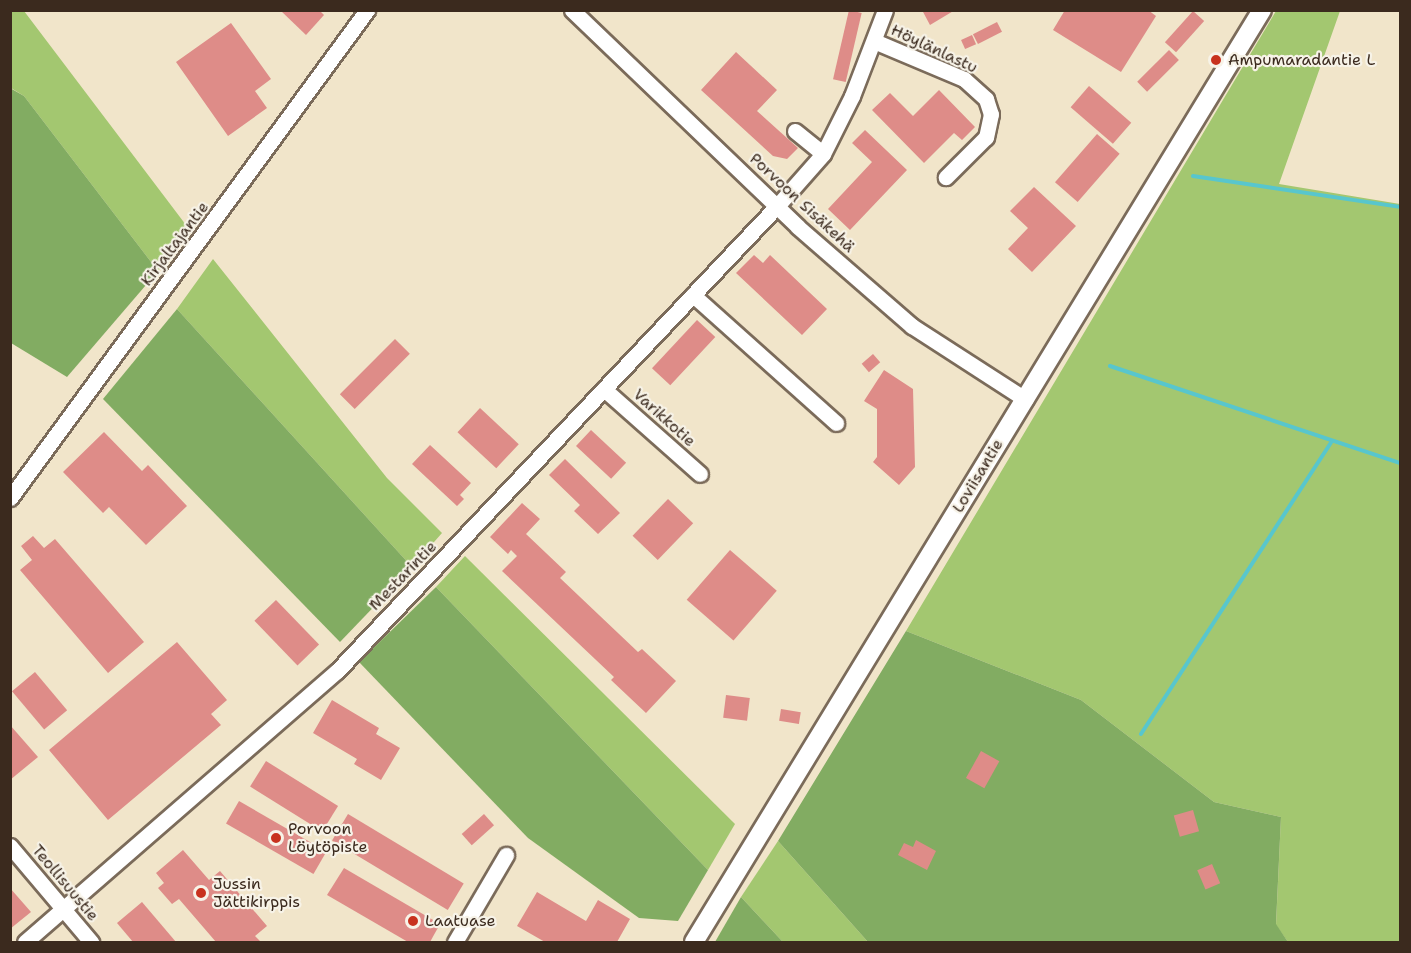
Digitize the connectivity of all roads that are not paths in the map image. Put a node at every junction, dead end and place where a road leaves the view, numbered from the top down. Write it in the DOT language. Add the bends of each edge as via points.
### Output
graph roads {
  1 [pos="367,10"];
  2 [pos="572,10"];
  3 [pos="885,10"];
  4 [pos="1262,10"];
  5 [pos="874,41"];
  6 [pos="795,131"];
  7 [pos="823,154"];
  8 [pos="946,177"];
  9 [pos="778,205"];
  10 [pos="693,295"];
  11 [pos="604,389"];
  12 [pos="1025,399"];
  13 [pos="836,423"];
  14 [pos="700,474"];
  15 [pos="10,498"];
  16 [pos="10,846"];
  17 [pos="506,855"];
  18 [pos="63,910"];
  19 [pos="25,942"];
  20 [pos="91,942"];
  21 [pos="455,942"];
  22 [pos="694,942"];
  1 -- 15 [label="street, Kirjaltajantie"];
  2 -- 9 [label="street, Porvoon Sisäkehä"];
  3 -- 5 [label="street, Mestarintie"];
  4 -- 12 [label="main road, Loviisantie"];
  5 -- 7 [label="street, Mestarintie"];
  5 -- 8 [label="street, Höylänlastu" via="964,79 986,99 991,114 986,137"];
  6 -- 7 [label="street"];
  7 -- 9 [label="street, Mestarintie"];
  9 -- 10 [label="street, Mestarintie"];
  9 -- 12 [label="street, Porvoon Sisäkehä" via="912,326"];
  10 -- 11 [label="street, Mestarintie"];
  10 -- 13 [label="street"];
  11 -- 14 [label="street, Varikkotie"];
  11 -- 18 [label="street, Mestarintie" via="337,671"];
  12 -- 22 [label="main road, Loviisantie"];
  16 -- 18 [label="street, Teollisuustie"];
  17 -- 21 [label="street"];
  18 -- 19 [label="street, Mestarintie"];
  18 -- 20 [label="street, Teollisuustie"];
}
